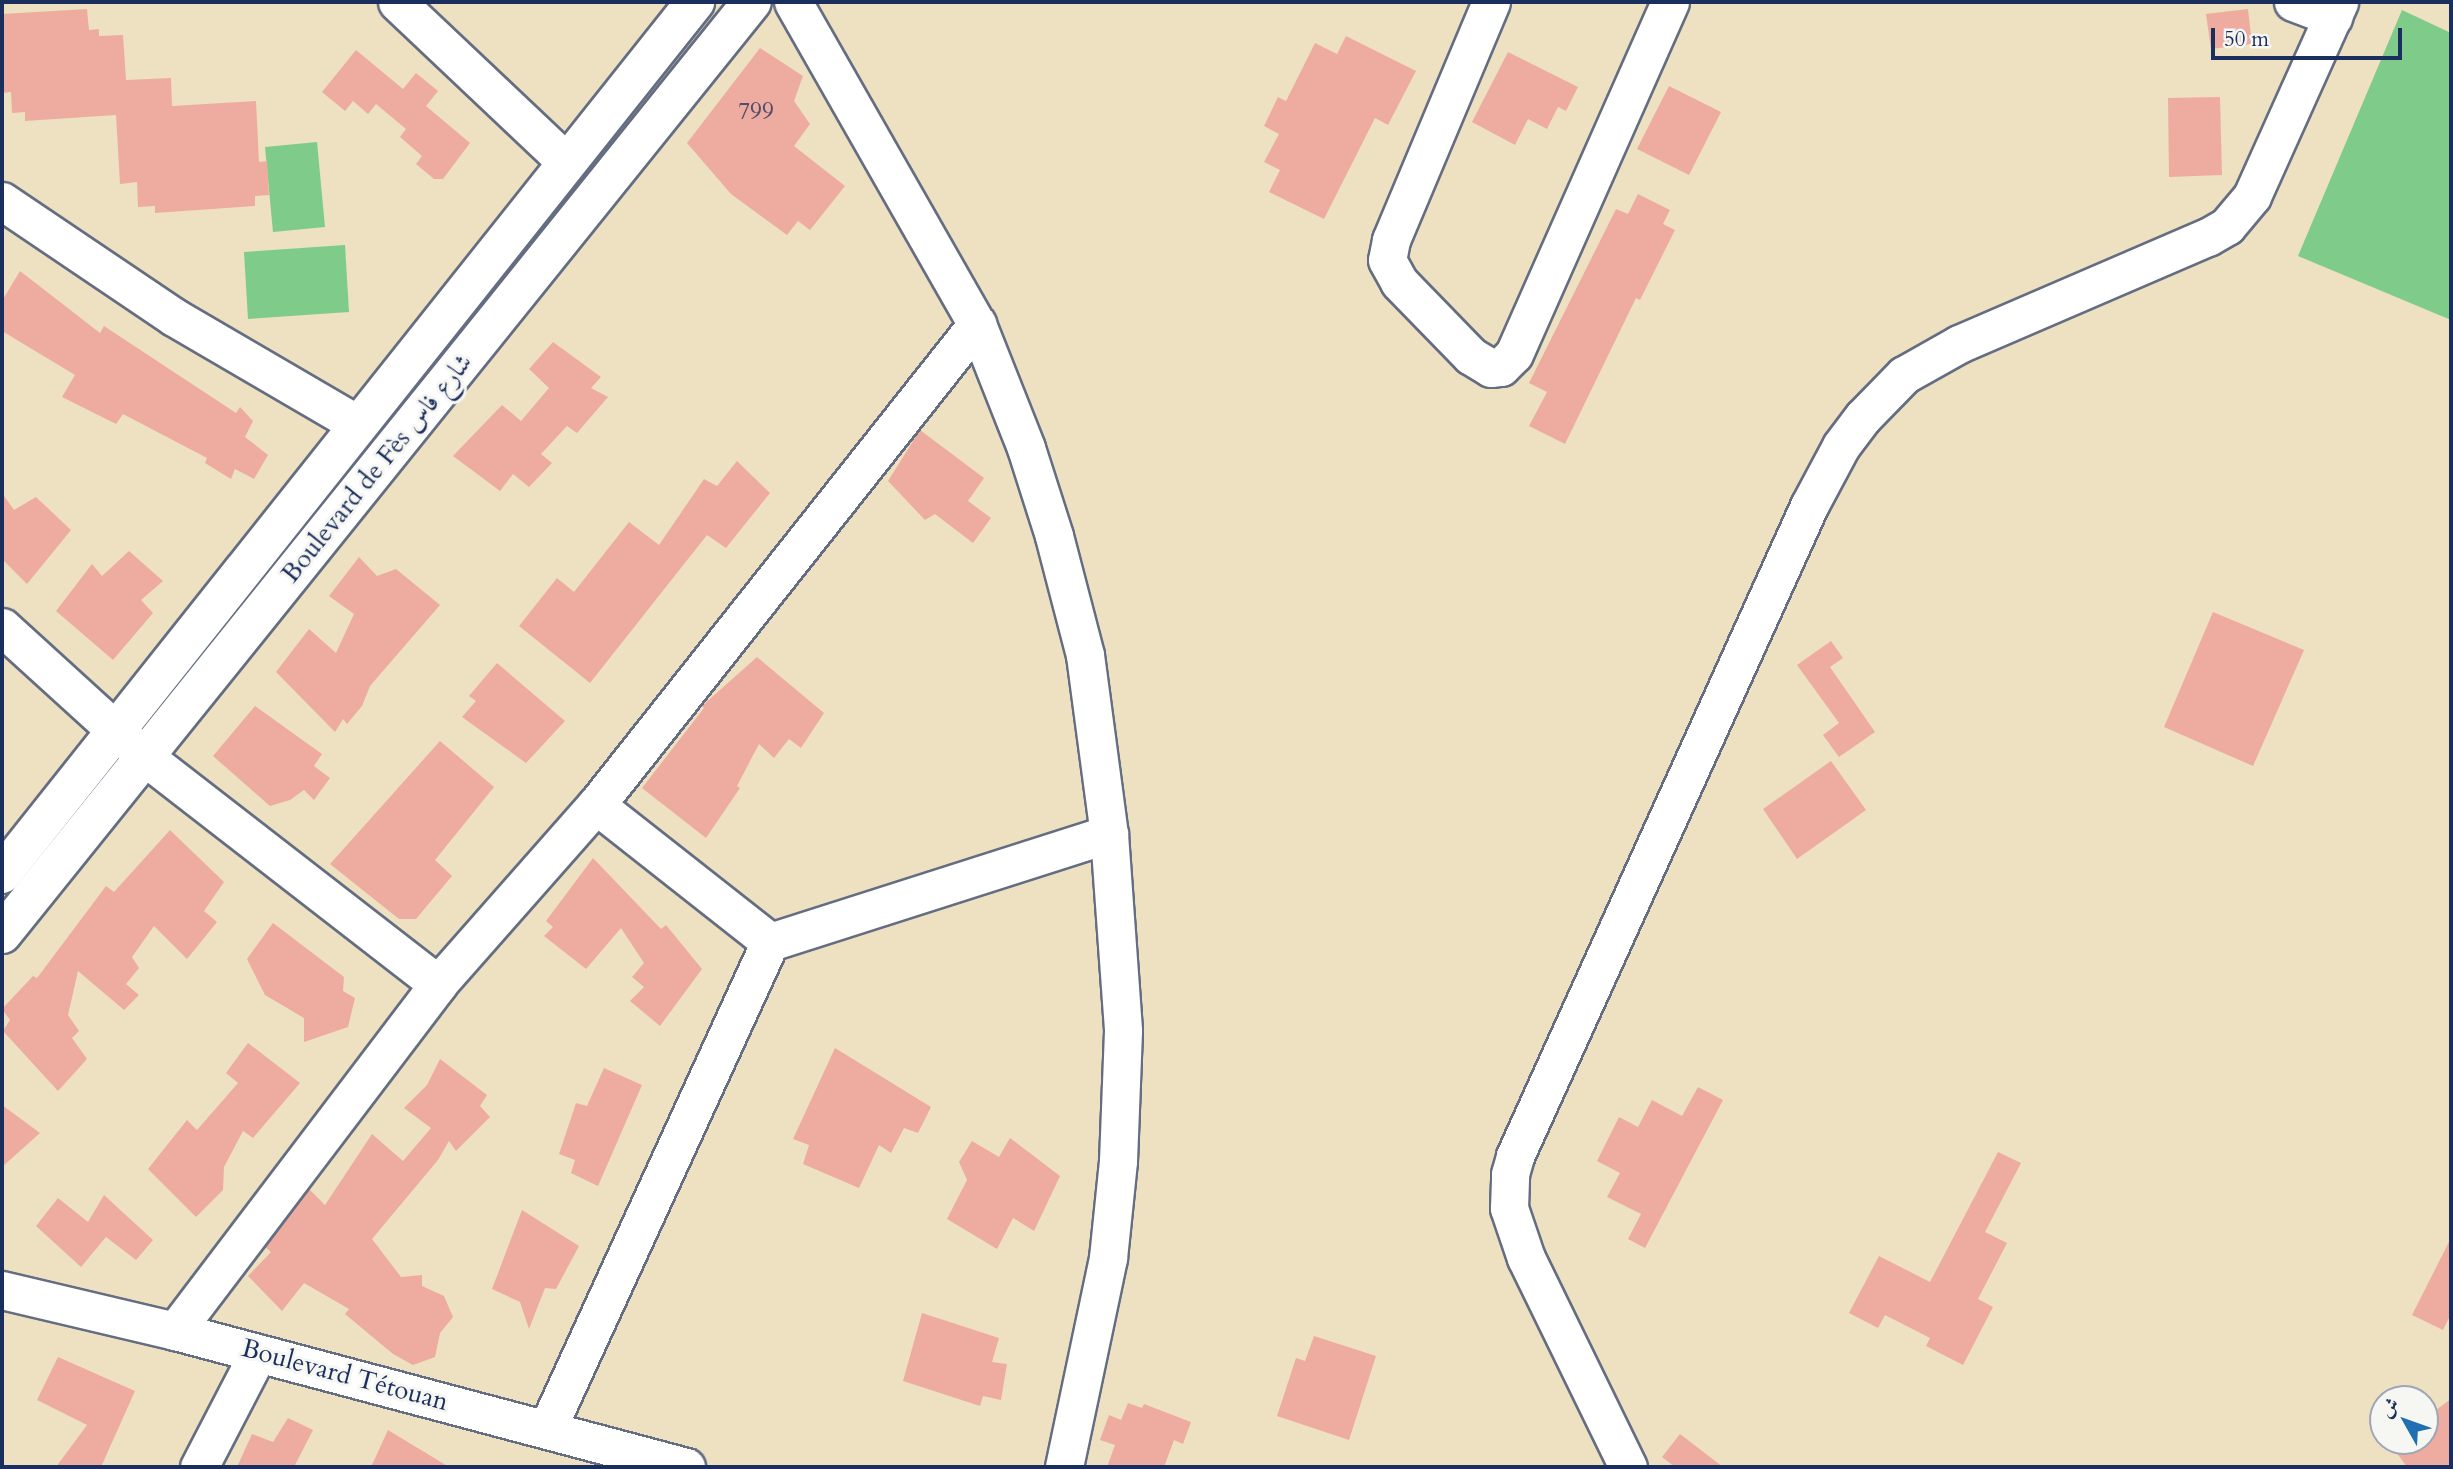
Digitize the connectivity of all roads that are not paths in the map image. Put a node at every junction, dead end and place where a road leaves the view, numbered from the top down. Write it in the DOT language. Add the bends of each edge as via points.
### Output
graph roads {
  1 [pos="397,2"];
  2 [pos="695,2"];
  3 [pos="752,2"];
  4 [pos="793,2"];
  5 [pos="1491,2"];
  6 [pos="1670,2"];
  7 [pos="2293,2"];
  8 [pos="2336,10"];
  9 [pos="566,162"];
  10 [pos="2,201"];
  11 [pos="977,324"];
  12 [pos="357,424"];
  13 [pos="2,627"];
  14 [pos="117,730"];
  15 [pos="145,757"];
  16 [pos="596,805"];
  17 [pos="1109,834"];
  18 [pos="2,874"];
  19 [pos="2,934"];
  20 [pos="771,942"];
  21 [pos="438,984"];
  22 [pos="2,1290"];
  23 [pos="175,1331"];
  24 [pos="258,1353"];
  25 [pos="547,1429"];
  26 [pos="616,1459"];
  27 [pos="199,1467"];
  28 [pos="686,1467"];
  29 [pos="1064,1467"];
  30 [pos="1628,1467"];
  1 -- 9 [label="street"];
  2 -- 9 [label="main road, Boulevard de Fès شارع فاس"];
  3 -- 15 [label="main road, Boulevard de Fès شارع فاس"];
  4 -- 11 [label="street"];
  5 -- 6 [label="street" via="1391,240 1387,260 1408,291 1471,356 1491,368 1501,367 1514,354"];
  7 -- 8 [label="street"];
  8 -- 30 [label="street" via="2252,196 2227,226 1959,344 1904,375 1841,446 1809,506 1510,1174 1509,1208 1526,1258"];
  9 -- 12 [label="main road, Boulevard de Fès شارع فاس"];
  10 -- 12 [label="street" via="174,317"];
  11 -- 16 [label="street"];
  11 -- 17 [label="street" via="1027,449 1085,655"];
  12 -- 14 [label="main road, Boulevard de Fès شارع فاس"];
  13 -- 14 [label="street"];
  14 -- 15 [label="street"];
  14 -- 18 [label="main road, Boulevard de Fès شارع فاس"];
  15 -- 19 [label="main road, Boulevard de Fès شارع فاس"];
  15 -- 21 [label="street"];
  16 -- 20 [label="street"];
  16 -- 21 [label="street"];
  17 -- 20 [label="street"];
  17 -- 29 [label="street" via="1123,1031 1118,1161 1108,1258"];
  20 -- 25 [label="street"];
  21 -- 23 [label="street"];
  22 -- 23 [label="street, Boulevard Tétouan"];
  23 -- 24 [label="street, Boulevard Tétouan"];
  24 -- 25 [label="street, Boulevard Tétouan"];
  24 -- 27 [label="street"];
  25 -- 26 [label="street, Boulevard Tétouan"];
  26 -- 28 [label="street, Boulevard Tétouan"];
}
